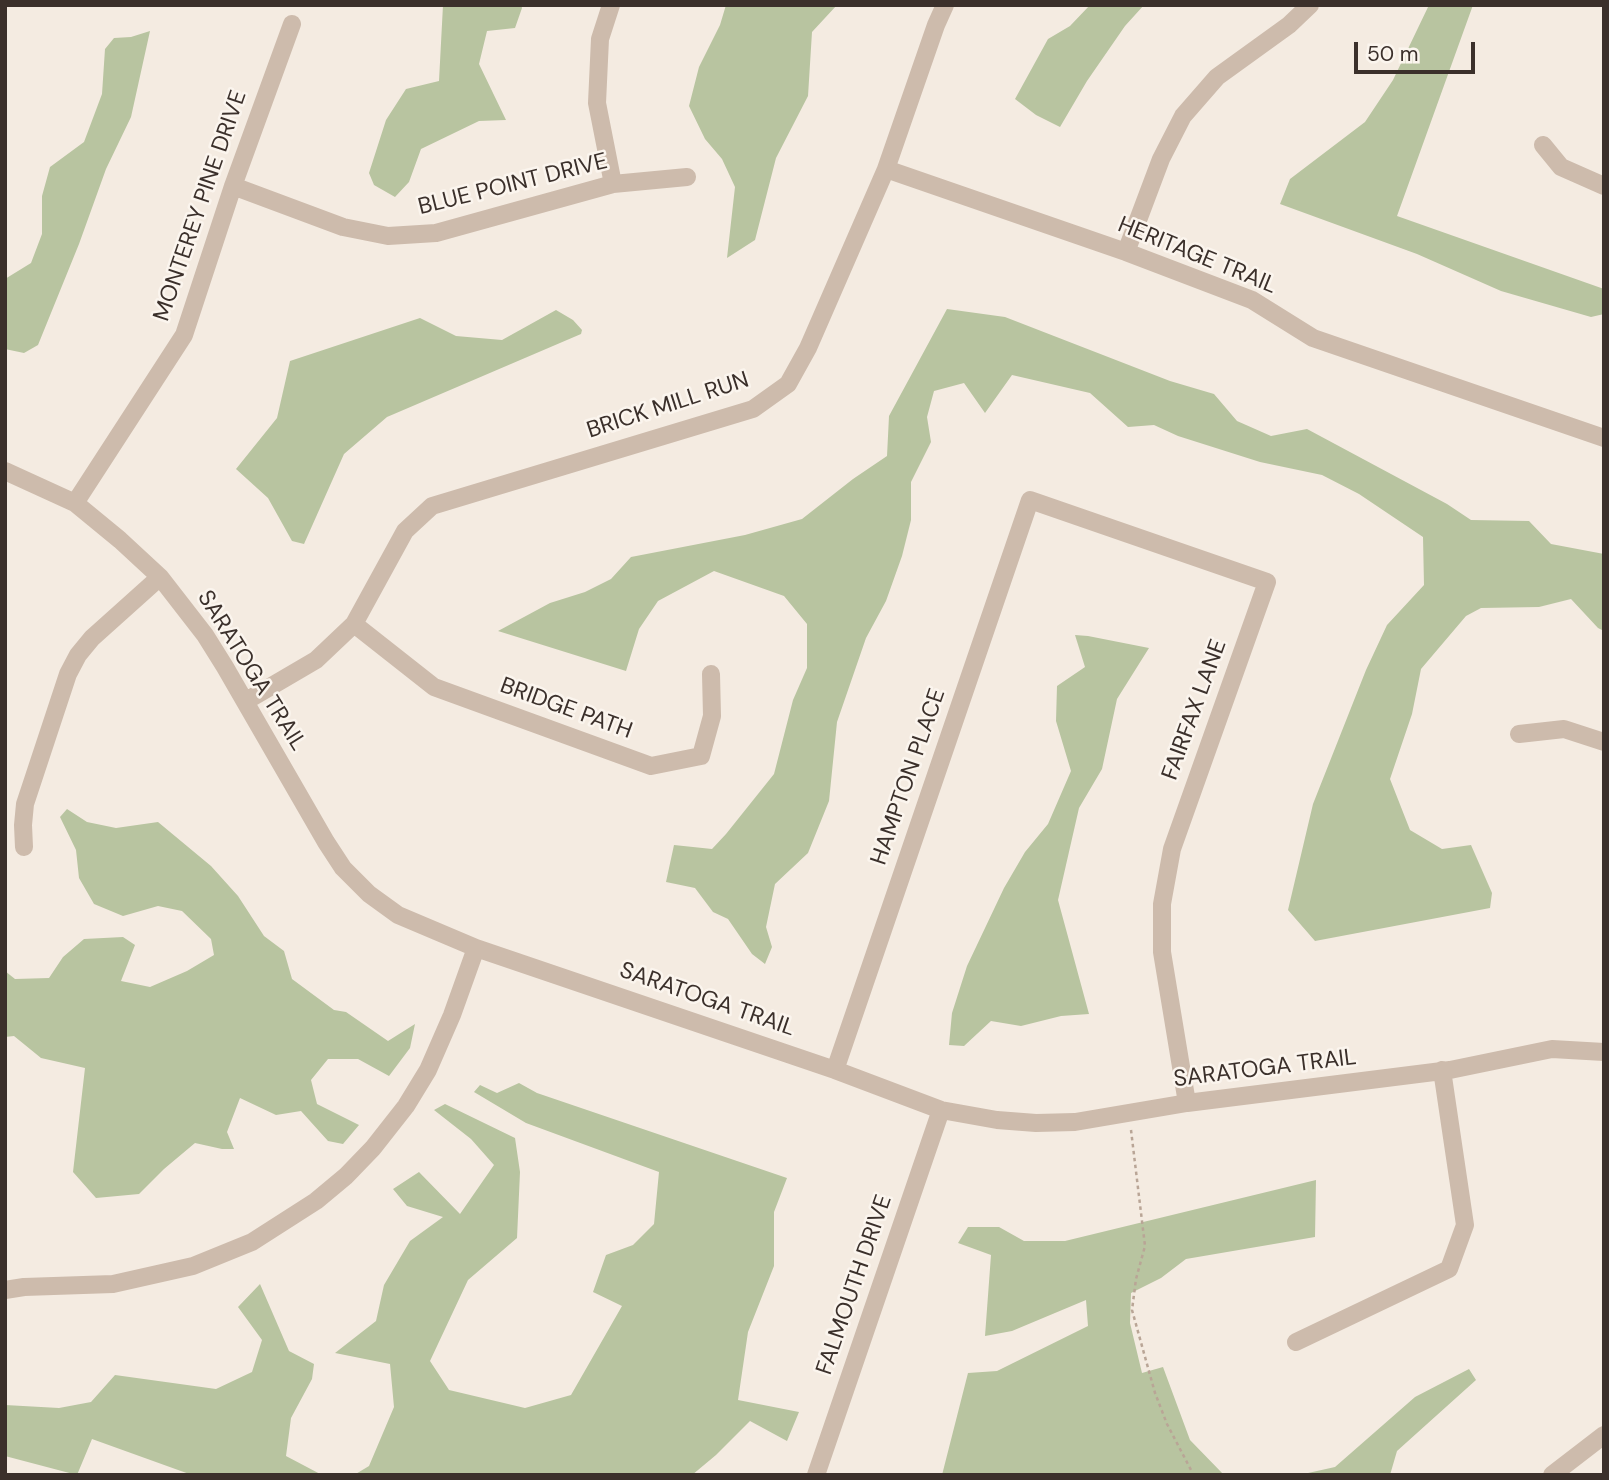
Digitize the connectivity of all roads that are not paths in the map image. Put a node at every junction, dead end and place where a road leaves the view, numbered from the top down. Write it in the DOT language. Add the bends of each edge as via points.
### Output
graph roads {
  1 [pos="611,5"];
  2 [pos="945,5"];
  3 [pos="1310,5"];
  4 [pos="292,24"];
  5 [pos="1543,145"];
  6 [pos="886,169"];
  7 [pos="687,177"];
  8 [pos="613,184"];
  9 [pos="233,186"];
  10 [pos="1604,186"];
  11 [pos="1126,252"];
  12 [pos="1604,438"];
  13 [pos="5,471"];
  14 [pos="1030,500"];
  15 [pos="75,503"];
  16 [pos="160,577"];
  17 [pos="354,624"];
  18 [pos="710,674"];
  19 [pos="246,701"];
  20 [pos="1519,734"];
  21 [pos="1604,742"];
  22 [pos="24,847"];
  23 [pos="476,948"];
  24 [pos="1604,1052"];
  25 [pos="835,1070"];
  26 [pos="1442,1070"];
  27 [pos="1187,1103"];
  28 [pos="941,1110"];
  29 [pos="5,1290"];
  30 [pos="1296,1342"];
  31 [pos="1604,1436"];
  32 [pos="816,1475"];
  33 [pos="1552,1475"];
  1 -- 8 [label="street" via="600,38 597,103"];
  2 -- 6 [label="street, BRICK MILL RUN"];
  3 -- 11 [label="street" via="1217,77 1182,116"];
  4 -- 9 [label="street, MONTEREY PINE DRIVE"];
  5 -- 10 [label="street" via="1561,167"];
  6 -- 11 [label="street, HERITAGE TRAIL"];
  6 -- 17 [label="street, BRICK MILL RUN" via="788,384 753,409 432,506 405,531"];
  7 -- 8 [label="street, BLUE POINT DRIVE"];
  8 -- 9 [label="street, BLUE POINT DRIVE" via="436,233 388,236 343,227"];
  9 -- 15 [label="street, MONTEREY PINE DRIVE" via="184,335"];
  11 -- 12 [label="street, HERITAGE TRAIL" via="1252,300 1313,338"];
  13 -- 15 [label="street, SARATOGA TRAIL"];
  14 -- 25 [label="street, HAMPTON PLACE"];
  14 -- 27 [label="street, FAIRFAX LANE" via="1267,582 1172,849 1162,904 1162,952"];
  15 -- 16 [label="street, SARATOGA TRAIL"];
  16 -- 19 [label="street, SARATOGA TRAIL" via="205,635"];
  16 -- 22 [label="street" via="92,638 68,674 25,804"];
  17 -- 18 [label="street, BRIDGE PATH" via="434,687 651,766 701,756 712,716"];
  17 -- 19 [label="street, BRICK MILL RUN" via="316,660"];
  19 -- 23 [label="street, SARATOGA TRAIL" via="343,868 398,915"];
  20 -- 21 [label="street" via="1564,729"];
  23 -- 25 [label="street, SARATOGA TRAIL"];
  23 -- 29 [label="street" via="428,1070 373,1147 316,1201 252,1242 193,1266 113,1284"];
  24 -- 26 [label="street, SARATOGA TRAIL" via="1552,1049"];
  25 -- 28 [label="street, SARATOGA TRAIL"];
  26 -- 27 [label="street, SARATOGA TRAIL"];
  26 -- 30 [label="street" via="1465,1225 1449,1269"];
  27 -- 28 [label="street, SARATOGA TRAIL" via="1075,1122 997,1120"];
  28 -- 32 [label="street, FALMOUTH DRIVE"];
  31 -- 33 [label="street"];
}
